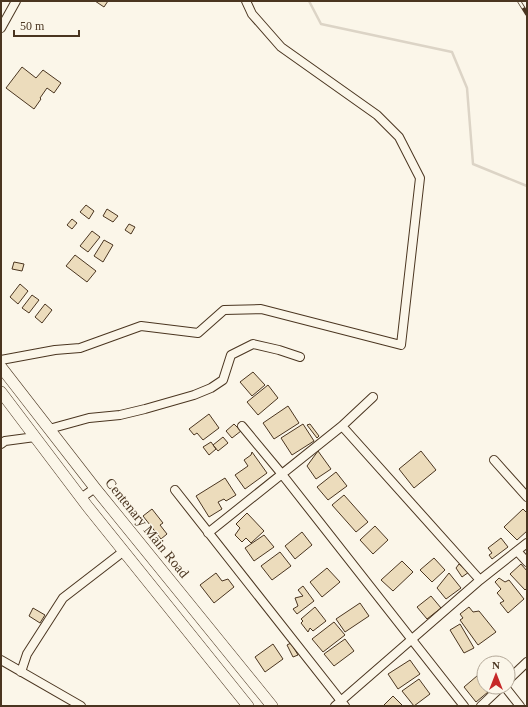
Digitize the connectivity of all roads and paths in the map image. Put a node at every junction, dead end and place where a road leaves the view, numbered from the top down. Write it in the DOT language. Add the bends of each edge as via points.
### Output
graph roads {
  1 [pos="16,1"];
  2 [pos="246,1"];
  3 [pos="1,28"];
  4 [pos="300,357"];
  5 [pos="1,360"];
  6 [pos="1,367"];
  7 [pos="1,392"];
  8 [pos="373,397"];
  9 [pos="242,426"];
  10 [pos="342,426"];
  11 [pos="49,429"];
  12 [pos="35,437"];
  13 [pos="1,444"];
  14 [pos="494,460"];
  15 [pos="282,473"];
  16 [pos="95,488"];
  17 [pos="175,490"];
  18 [pos="527,497"];
  19 [pos="81,498"];
  20 [pos="208,534"];
  21 [pos="527,543"];
  22 [pos="124,551"];
  23 [pos="516,551"];
  24 [pos="527,562"];
  25 [pos="480,580"];
  26 [pos="411,640"];
  27 [pos="1,660"];
  28 [pos="527,662"];
  29 [pos="21,672"];
  30 [pos="516,672"];
  31 [pos="492,695"];
  32 [pos="511,695"];
  33 [pos="340,704"];
  34 [pos="81,706"];
  35 [pos="248,706"];
  36 [pos="272,706"];
  37 [pos="464,706"];
  38 [pos="480,706"];
  39 [pos="520,706"];
  1 -- 3 [label="street"];
  2 -- 5 [label="street" via="252,14 281,48 377,115 399,136 420,178 401,345 261,309 224,310 198,333 141,326 80,348"];
  4 -- 11 [label="street" via="253,344 231,355 223,380 194,395 120,415 89,418"];
  6 -- 11 [label="street, Centenary Main Road"];
  7 -- 12 [label="street"];
  8 -- 10 [label="street"];
  9 -- 15 [label="street"];
  10 -- 15 [label="street"];
  10 -- 25 [label="street"];
  11 -- 16 [label="street, Centenary Main Road"];
  12 -- 13 [label="street" via="5,441"];
  12 -- 19 [label="street"];
  14 -- 18 [label="street"];
  15 -- 20 [label="street"];
  15 -- 26 [label="street"];
  16 -- 19 [label="street"];
  16 -- 36 [label="street, Centenary Main Road"];
  17 -- 20 [label="street"];
  19 -- 22 [label="street"];
  20 -- 33 [label="street"];
  21 -- 23 [label="street"];
  22 -- 29 [label="street" via="63,598 27,654"];
  22 -- 35 [label="street"];
  23 -- 24 [label="street"];
  23 -- 25 [label="street"];
  25 -- 26 [label="street"];
  26 -- 33 [label="street"];
  26 -- 37 [label="street"];
  27 -- 29 [label="street"];
  28 -- 30 [label="street"];
  29 -- 34 [label="street"];
  31 -- 38 [label="street"];
  32 -- 39 [label="street"];
}
